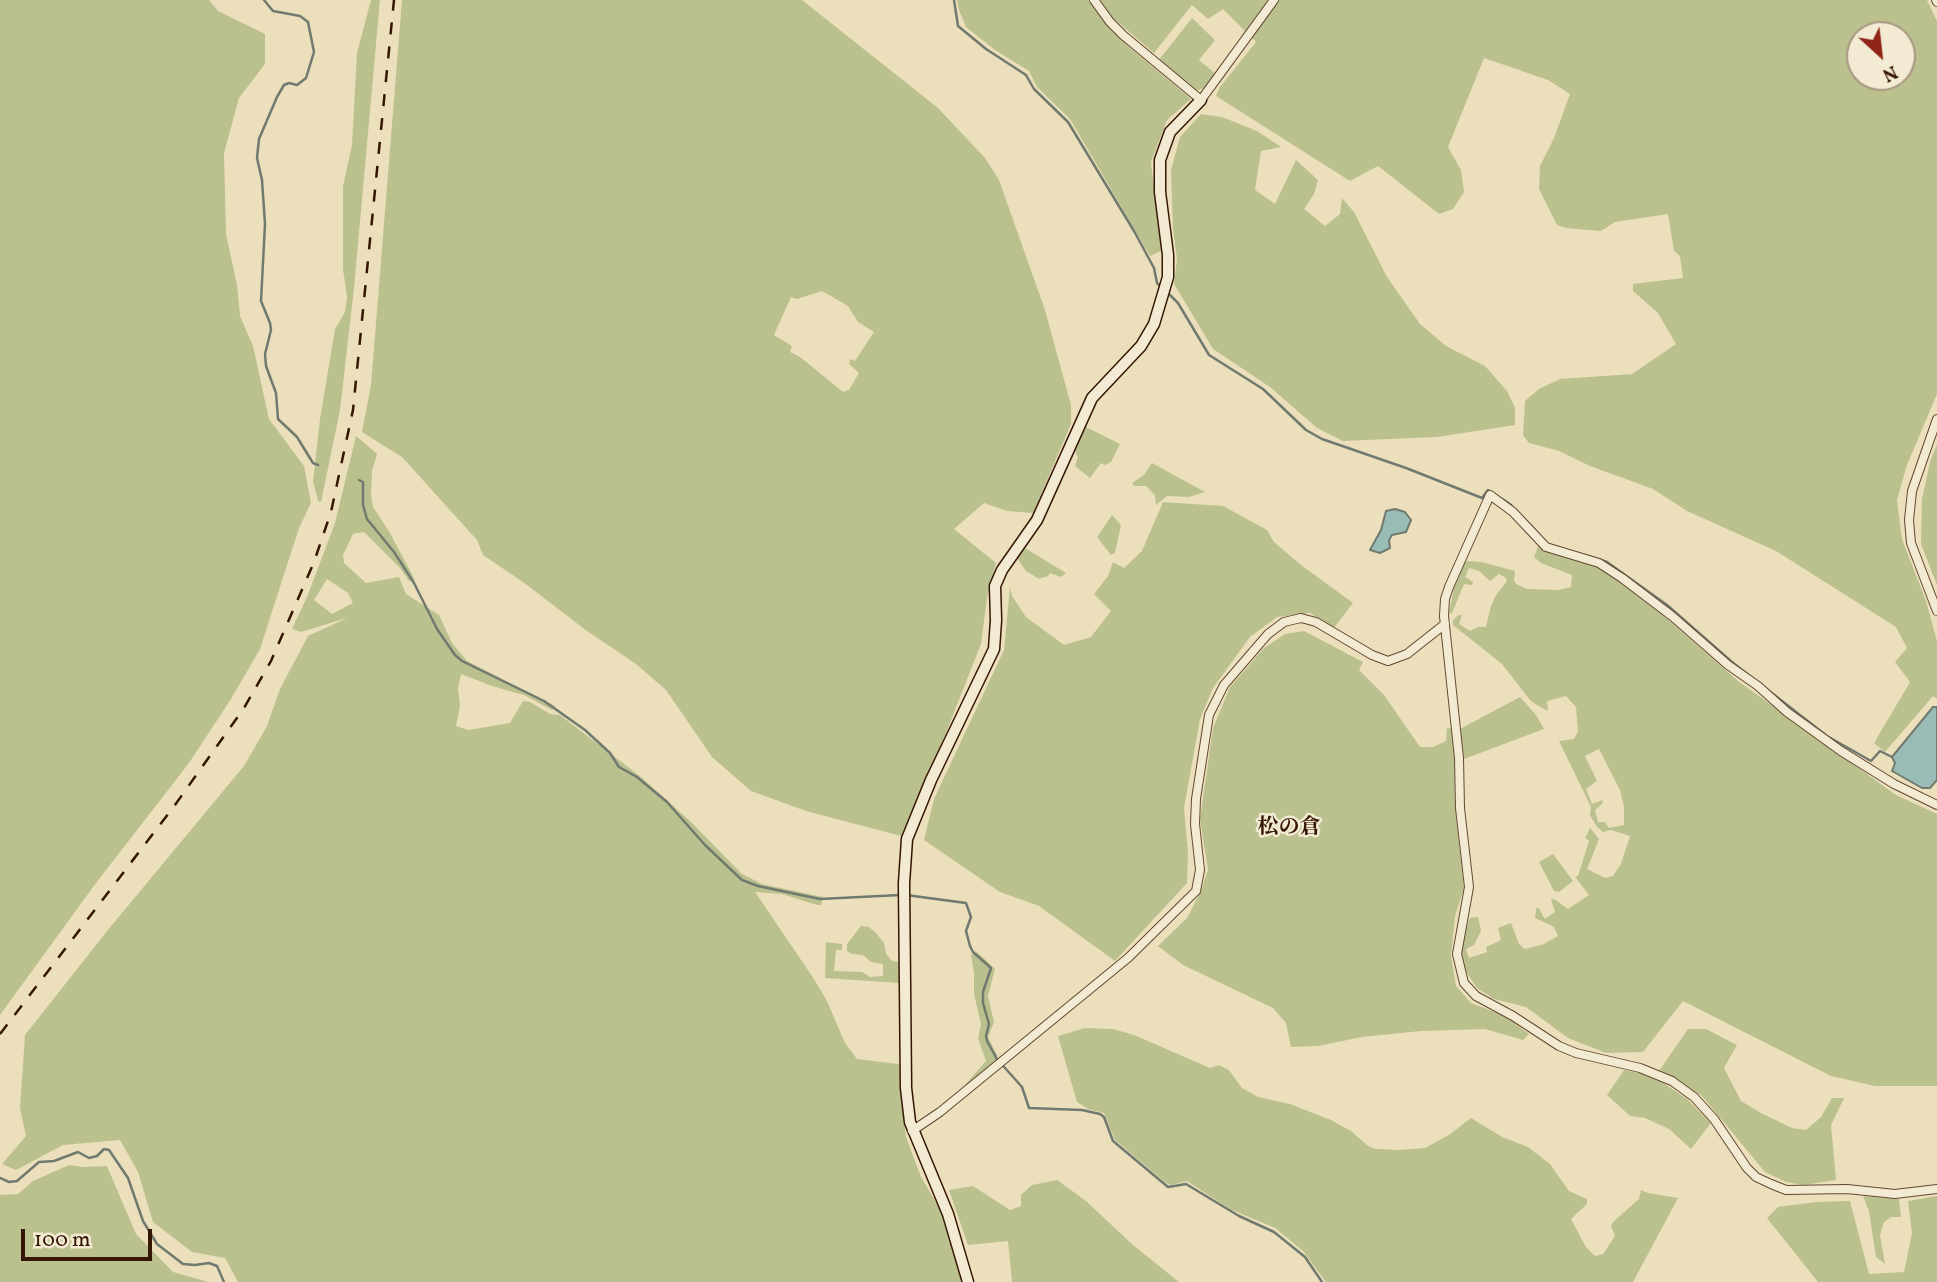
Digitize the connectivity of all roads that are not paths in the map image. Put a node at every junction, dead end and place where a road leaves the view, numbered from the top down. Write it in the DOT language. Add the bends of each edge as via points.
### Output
graph roads {
  1 [pos="1094,0"];
  2 [pos="1274,0"];
  3 [pos="1200,100"];
  4 [pos="1937,419"];
  5 [pos="1937,611"];
  6 [pos="1445,624"];
  7 [pos="1937,805"];
  8 [pos="912,1131"];
  9 [pos="1937,1189"];
  10 [pos="968,1282"];
  1 -- 3 [label="street" via="1123,35"];
  2 -- 3 [label="street"];
  3 -- 8 [label="street" via="1170,132 1160,160 1168,277 1154,324 1141,346 1092,398 1037,520 1002,570 995,586 994,649 907,839 906,1088"];
  4 -- 5 [label="street" via="1912,491 1909,520 1911,543"];
  6 -- 7 [label="street" via="1449,587 1490,495 1546,547 1598,563 1622,578 1798,720 1894,784"];
  6 -- 8 [label="street" via="1407,654 1388,661 1301,618 1284,622 1268,634 1224,685 1209,715 1196,799 1200,870 1195,891 1128,958"];
  6 -- 9 [label="street" via="1469,887 1457,954 1464,982 1476,996 1559,1046 1672,1081 1707,1112 1747,1168 1771,1184 1786,1190 1895,1194"];
  8 -- 10 [label="street" via="948,1213"];
}
